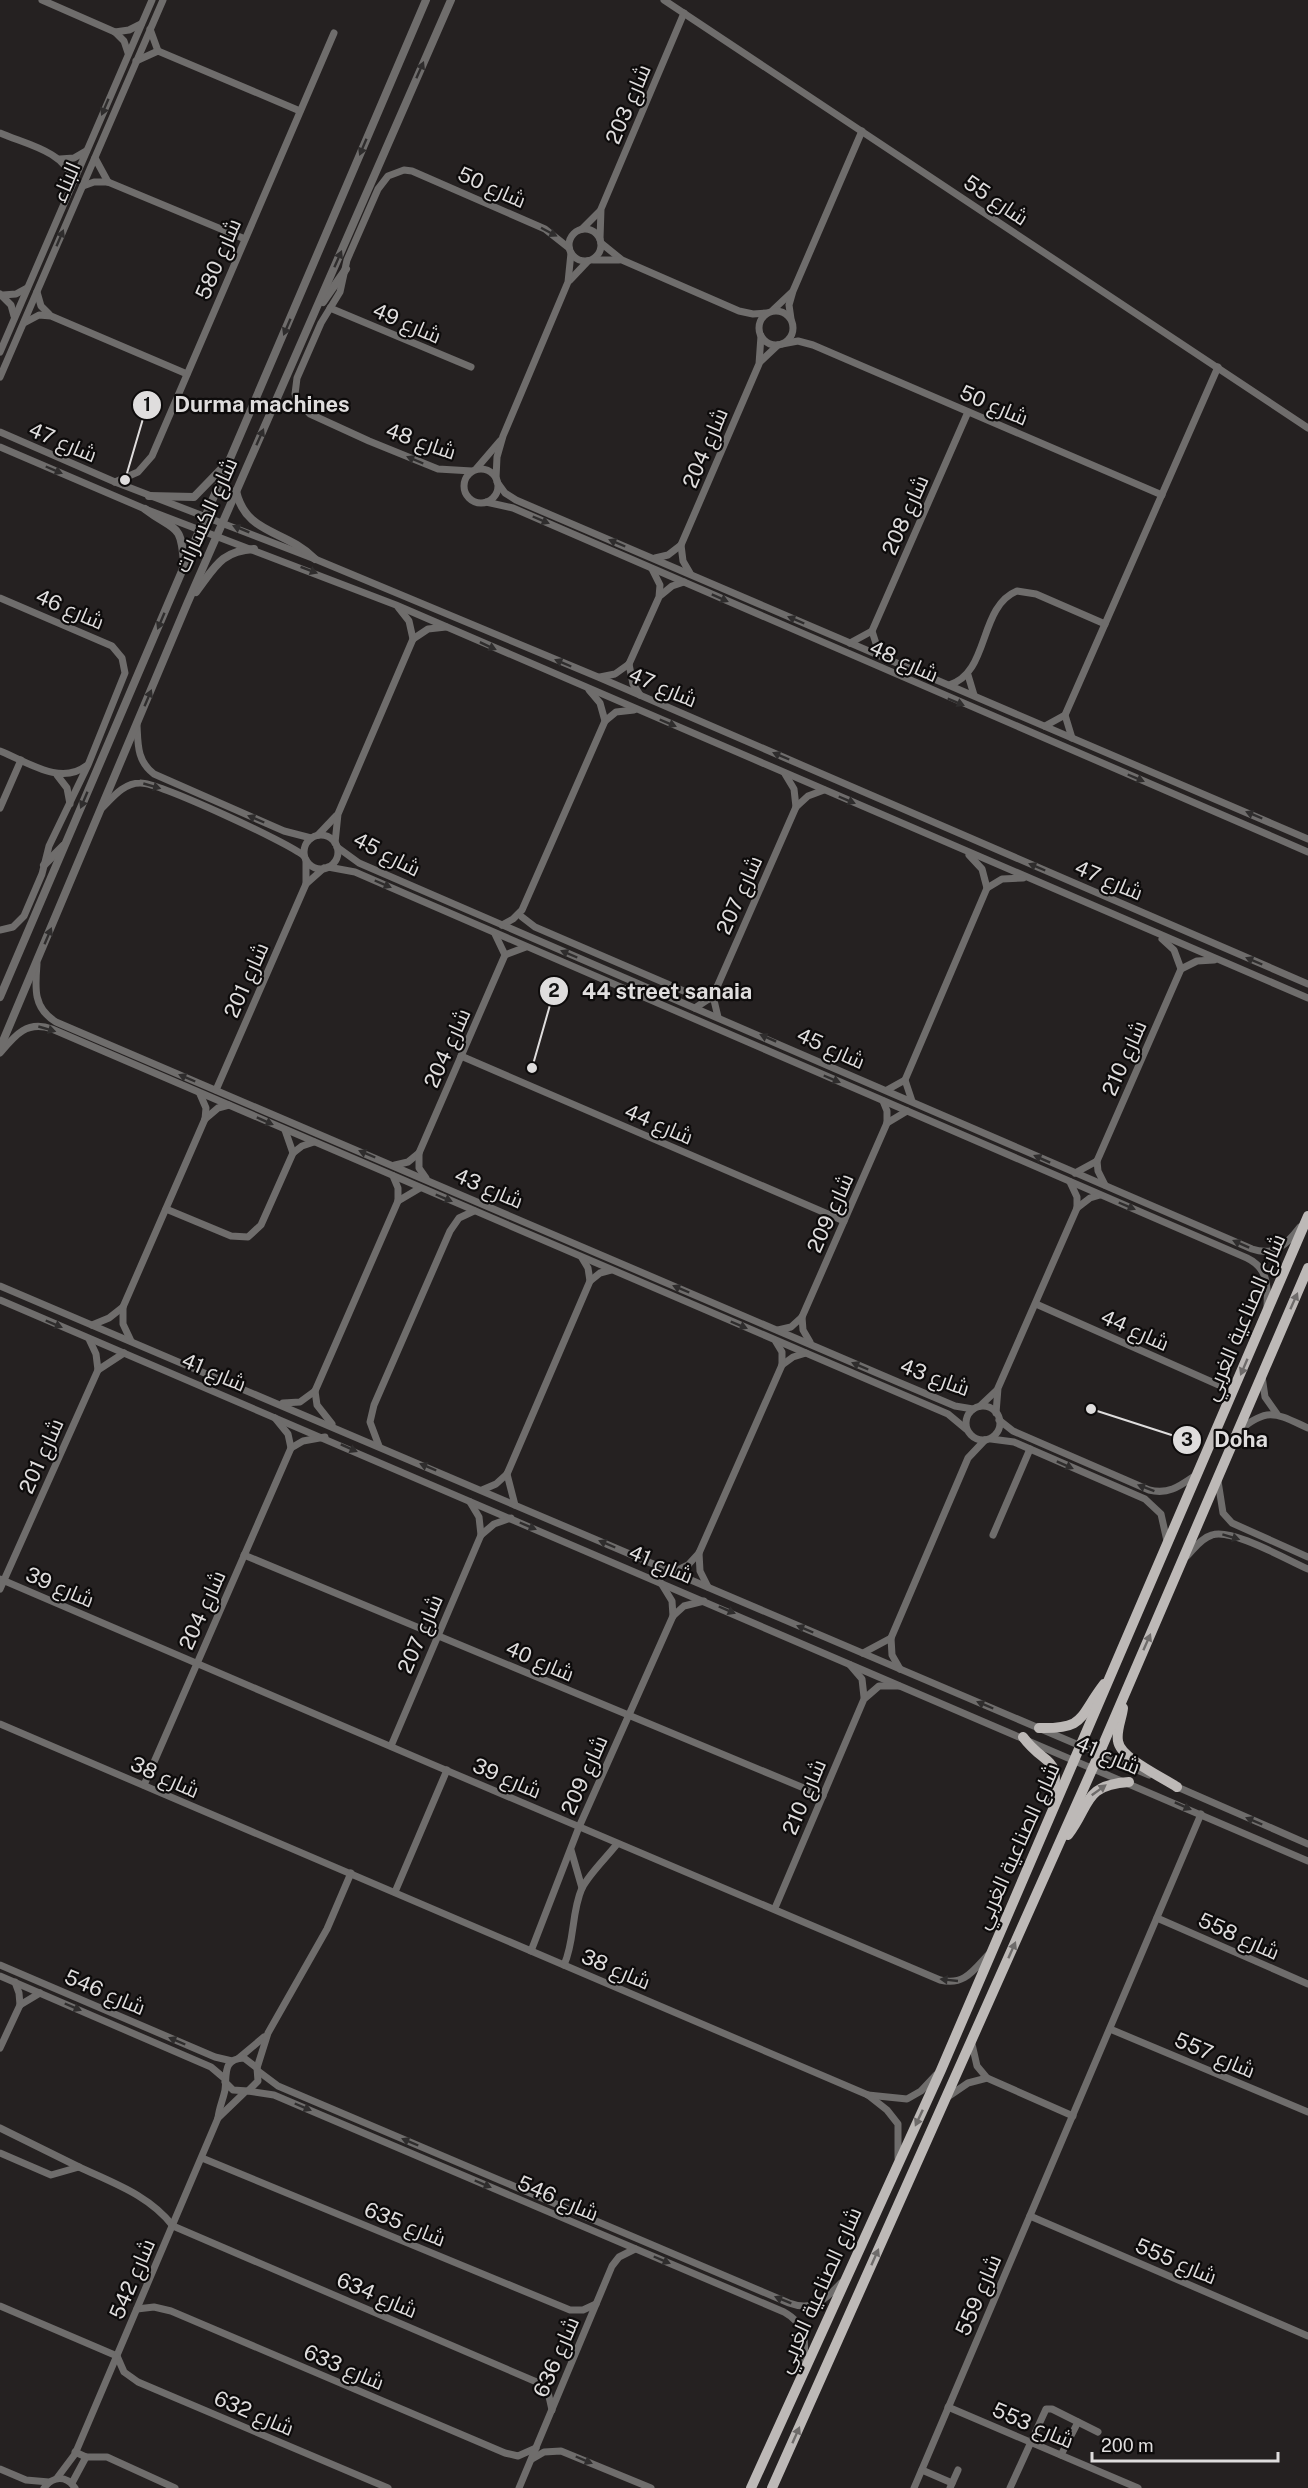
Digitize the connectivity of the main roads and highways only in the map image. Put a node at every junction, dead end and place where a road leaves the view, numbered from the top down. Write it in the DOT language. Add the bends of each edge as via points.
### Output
graph roads {
  1 [pos="1307,1218"];
  2 [pos="1308,1268"];
  3 [pos="1115,1670"];
  4 [pos="1124,1696"];
  5 [pos="1038,1728"];
  6 [pos="1023,1737"];
  7 [pos="1129,1782"];
  8 [pos="1177,1787"];
  9 [pos="1047,1822"];
  10 [pos="1057,1849"];
  11 [pos="751,2488"];
  12 [pos="772,2488"];
  1 -- 3 [label="main road, شارع الصناعية الغربي, one-way"];
  4 -- 2 [label="main road, شارع الصناعية الغربي, one-way"];
  3 -- 5 [label="main road" via="1073,1726"];
  3 -- 9 [label="main road, شارع الصناعية الغربي"];
  4 -- 8 [label="main road" via="1120,1748"];
  4 -- 10 [label="main road, شارع الصناعية الغربي"];
  6 -- 9 [label="main road" via="1047,1758 1054,1770 1056,1784"];
  10 -- 7 [label="main road, one-way" via="1095,1792 1109,1784"];
  9 -- 11 [label="main road, شارع الصناعية الغربي, one-way" via="941,2070"];
  12 -- 10 [label="main road, شارع الصناعية الغربي, one-way"];
}
